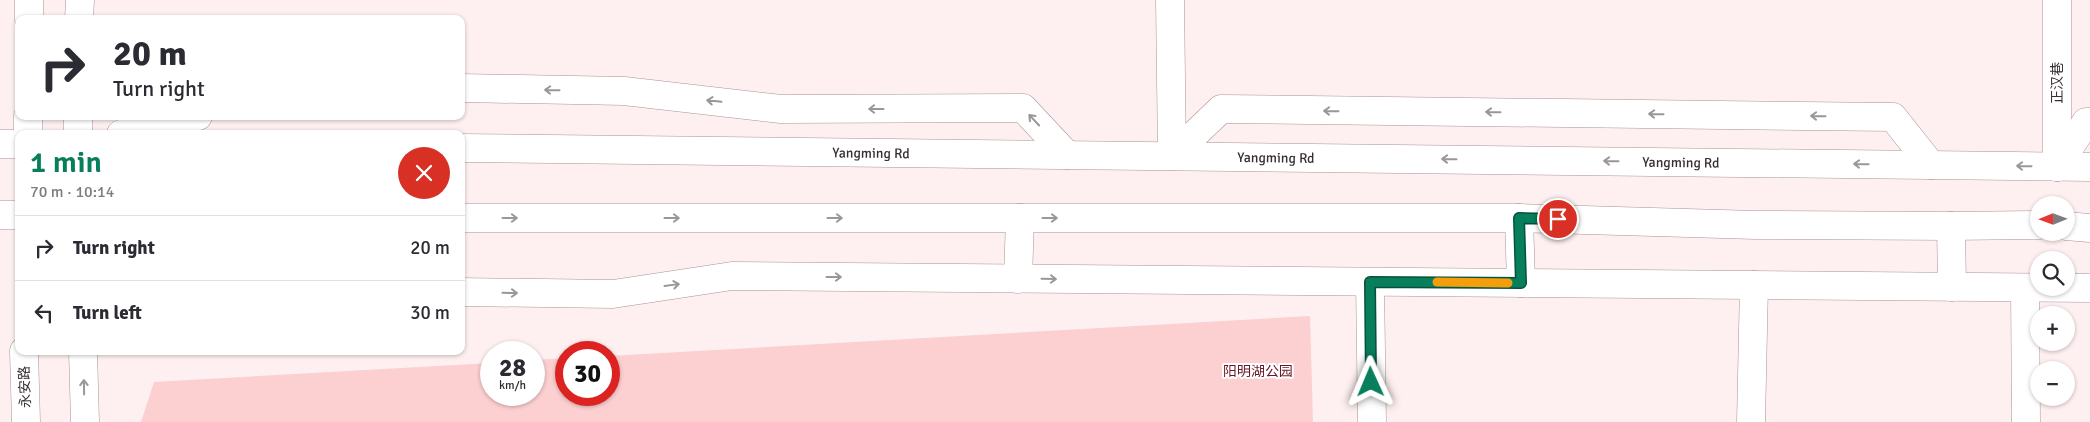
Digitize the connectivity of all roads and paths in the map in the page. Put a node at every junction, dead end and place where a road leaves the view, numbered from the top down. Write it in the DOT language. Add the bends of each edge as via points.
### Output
graph roads {
  1 [pos="29,0"];
  2 [pos="80,0"];
  3 [pos="1170,0"];
  4 [pos="2057,0"];
  5 [pos="29,15"];
  6 [pos="79,15"];
  7 [pos="465,88"];
  8 [pos="181,120"];
  9 [pos="2090,122"];
  10 [pos="138,130"];
  11 [pos="0,144"];
  12 [pos="15,144"];
  13 [pos="465,148"];
  14 [pos="1067,155"];
  15 [pos="1172,156"];
  16 [pos="1931,165"];
  17 [pos="2057,167"];
  18 [pos="2090,167"];
  19 [pos="0,216"];
  20 [pos="15,216"];
  21 [pos="15,217"];
  22 [pos="465,218"];
  23 [pos="1020,218"];
  24 [pos="1519,218"];
  25 [pos="0,220"];
  26 [pos="2030,225"];
  27 [pos="1951,226"];
  28 [pos="2075,227"];
  29 [pos="2090,228"];
  30 [pos="1018,279"];
  31 [pos="1370,282"];
  32 [pos="1521,283"];
  33 [pos="1754,285"];
  34 [pos="1952,287"];
  35 [pos="2025,288"];
  36 [pos="2090,288"];
  37 [pos="465,292"];
  38 [pos="24,355"];
  39 [pos="83,355"];
  40 [pos="26,422"];
  41 [pos="85,422"];
  42 [pos="1372,422"];
  43 [pos="1751,422"];
  44 [pos="2026,422"];
  1 -- 5 [label="street"];
  2 -- 6 [label="street"];
  3 -- 15 [label="street"];
  4 -- 17 [label="street, 正汉巷"];
  14 -- 7 [label="street, one-way" via="1023,108 781,109 624,91"];
  8 -- 10 [label="street"];
  9 -- 17 [label="street" via="2086,122"];
  11 -- 12 [label="street"];
  13 -- 14 [label="street, Yangming Rd"];
  14 -- 15 [label="street, Yangming Rd"];
  16 -- 15 [label="street, Yangming Rd, one-way"];
  16 -- 15 [label="street, one-way" via="1893,117 1884,116 1220,109"];
  17 -- 16 [label="street, Yangming Rd, one-way"];
  17 -- 18 [label="street, Yangming Rd"];
  19 -- 20 [label="street"];
  21 -- 25 [label="street"];
  22 -- 23 [label="street, one-way"];
  23 -- 24 [label="street, one-way"];
  23 -- 30 [label="street"];
  24 -- 27 [label="street" via="1756,225"];
  24 -- 32 [label="street"];
  26 -- 27 [label="street"];
  27 -- 34 [label="street"];
  28 -- 29 [label="street"];
  30 -- 31 [label="street, one-way"];
  37 -- 30 [label="street, one-way" via="613,294 732,276"];
  31 -- 32 [label="street"];
  31 -- 42 [label="street"];
  32 -- 33 [label="street"];
  33 -- 34 [label="street"];
  33 -- 43 [label="street"];
  34 -- 35 [label="street"];
  35 -- 36 [label="street"];
  35 -- 44 [label="street"];
  38 -- 40 [label="street, 永安路"];
  41 -- 39 [label="street, one-way"];
}
